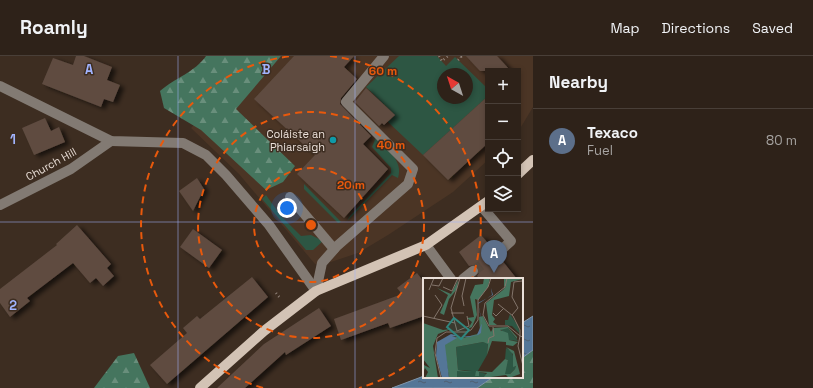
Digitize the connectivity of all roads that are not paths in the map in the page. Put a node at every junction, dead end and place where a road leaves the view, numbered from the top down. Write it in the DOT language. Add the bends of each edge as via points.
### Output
graph roads {
  1 [pos="384,56"];
  2 [pos="0,86"];
  3 [pos="111,141"];
  4 [pos="533,160"];
  5 [pos="521,171"];
  6 [pos="290,196"];
  7 [pos="485,204"];
  8 [pos="0,205"];
  9 [pos="491,212"];
  10 [pos="426,245"];
  11 [pos="334,249"];
  12 [pos="497,254"];
  13 [pos="473,271"];
  14 [pos="450,278"];
  15 [pos="464,278"];
  16 [pos="316,291"];
  17 [pos="200,388"];
  1 -- 11 [label="street" via="346,102 413,169 408,184"];
  2 -- 3 [label="street"];
  3 -- 8 [label="street, Church Hill" via="71,169"];
  3 -- 16 [label="street" via="183,144 206,155 269,225"];
  4 -- 5 [label="main road"];
  6 -- 11 [label="street"];
  7 -- 10 [label="main road"];
  9 -- 12 [label="street" via="511,241"];
  10 -- 14 [label="street"];
  10 -- 16 [label="main road"];
  11 -- 16 [label="street" via="322,263"];
  13 -- 15 [label="street"];
  16 -- 17 [label="main road" via="264,331"];
}
